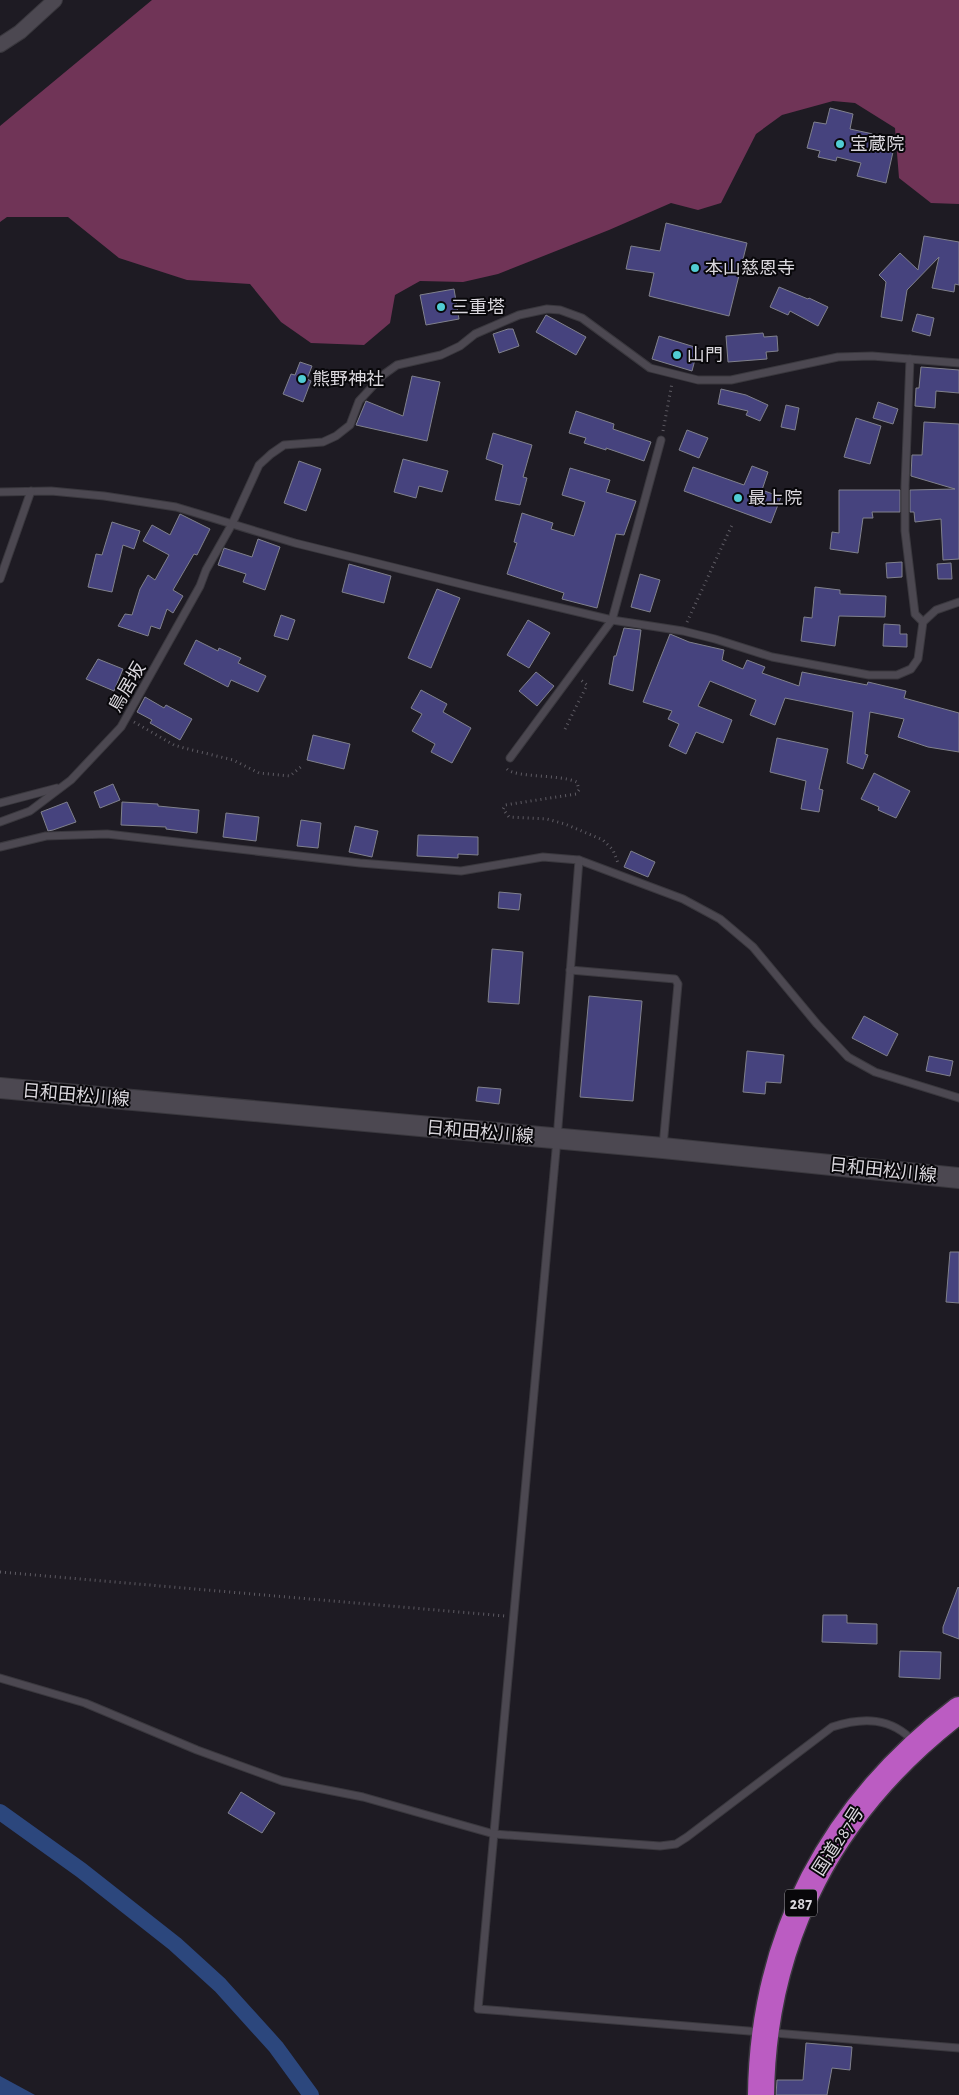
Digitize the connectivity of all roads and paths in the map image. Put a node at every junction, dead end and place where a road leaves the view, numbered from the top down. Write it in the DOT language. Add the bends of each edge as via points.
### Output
graph roads {
  1 [pos="55,0"];
  2 [pos="0,45"];
  3 [pos="910,359"];
  4 [pos="959,363"];
  5 [pos="673,375"];
  6 [pos="661,440"];
  7 [pos="31,491"];
  8 [pos="0,492"];
  9 [pos="232,524"];
  10 [pos="732,525"];
  11 [pos="0,579"];
  12 [pos="959,602"];
  13 [pos="612,620"];
  14 [pos="922,622"];
  15 [pos="683,631"];
  16 [pos="572,674"];
  17 [pos="127,718"];
  18 [pos="565,729"];
  19 [pos="510,758"];
  20 [pos="302,765"];
  21 [pos="60,788"];
  22 [pos="0,803"];
  23 [pos="0,822"];
  24 [pos="0,847"];
  25 [pos="578,860"];
  26 [pos="621,876"];
  27 [pos="570,970"];
  28 [pos="0,1088"];
  29 [pos="959,1098"];
  30 [pos="557,1140"];
  31 [pos="662,1148"];
  32 [pos="959,1178"];
  33 [pos="0,1572"];
  34 [pos="515,1617"];
  35 [pos="0,1678"];
  36 [pos="959,1710"];
  37 [pos="917,1745"];
  38 [pos="494,1834"];
  39 [pos="764,2033"];
  40 [pos="959,2048"];
  41 [pos="761,2095"];
  1 -- 2 [label="street" via="20,32"];
  3 -- 4 [label="lane, 鳥居坂"];
  3 -- 5 [label="lane, 鳥居坂" via="838,357 731,380 698,380"];
  3 -- 14 [label="lane" via="905,531 915,614"];
  5 -- 6 [label="path"];
  5 -- 9 [label="lane, 鳥居坂" via="650,368 582,318 547,309 519,315 475,334 441,355 397,365 359,401 350,425 336,436 323,442 284,445 270,454 259,465"];
  6 -- 13 [label="lane"];
  7 -- 8 [label="lane"];
  7 -- 9 [label="lane" via="104,496 167,505"];
  7 -- 11 [label="lane"];
  9 -- 13 [label="lane" via="294,543"];
  9 -- 17 [label="lane, 鳥居坂"];
  10 -- 15 [label="path"];
  12 -- 14 [label="lane" via="936,610"];
  13 -- 15 [label="lane"];
  13 -- 16 [label="lane"];
  14 -- 15 [label="lane" via="918,659 911,669 897,675 841,671 772,657"];
  16 -- 18 [label="path" via="587,684"];
  16 -- 19 [label="lane"];
  17 -- 20 [label="path" via="174,745 233,760 259,773 290,776"];
  17 -- 21 [label="lane, 鳥居坂"];
  19 -- 26 [label="path" via="506,769 511,773 571,780 577,782 579,790 573,794 506,805 503,809 506,814 565,824 603,840 613,850"];
  21 -- 22 [label="lane"];
  21 -- 23 [label="lane, 鳥居坂" via="30,811"];
  24 -- 25 [label="lane" via="46,836 107,834 360,863 461,871 543,856"];
  25 -- 26 [label="lane"];
  25 -- 27 [label="lane"];
  26 -- 29 [label="lane" via="683,899 720,919 753,947 848,1057 876,1072"];
  27 -- 30 [label="lane"];
  27 -- 31 [label="lane" via="675,979 678,984"];
  28 -- 30 [label="main road, 日和田松川線"];
  30 -- 31 [label="main road, 日和田松川線"];
  30 -- 34 [label="lane"];
  31 -- 32 [label="main road, 日和田松川線"];
  33 -- 34 [label="path"];
  34 -- 38 [label="lane"];
  35 -- 38 [label="lane" via="85,1703 267,1776 379,1801"];
  36 -- 37 [label="highway, 国道287号 / 287"];
  37 -- 38 [label="lane" via="891,1724 875,1720 832,1727 676,1844 660,1846"];
  37 -- 39 [label="highway, 国道287号 / 287" via="871,1793 819,1868 784,1949"];
  38 -- 39 [label="lane" via="478,2009"];
  39 -- 40 [label="lane"];
  39 -- 41 [label="highway, 国道287号 / 287"];
}
